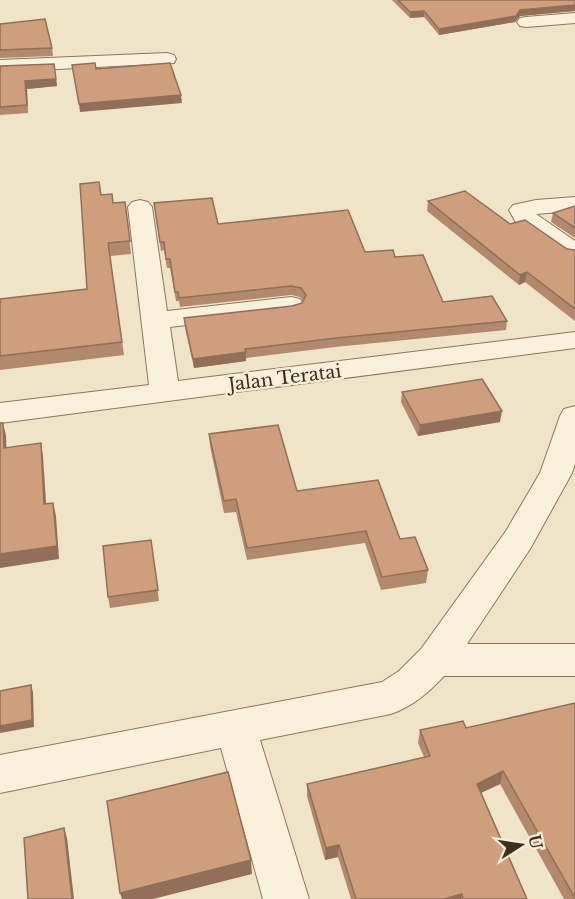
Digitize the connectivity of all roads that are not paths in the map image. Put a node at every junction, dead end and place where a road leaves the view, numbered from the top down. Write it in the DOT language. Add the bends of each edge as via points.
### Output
graph roads {
  1 [pos="575,18"];
  2 [pos="526,22"];
  3 [pos="167,59"];
  4 [pos="0,66"];
  5 [pos="575,204"];
  6 [pos="140,207"];
  7 [pos="575,252"];
  8 [pos="291,305"];
  9 [pos="155,320"];
  10 [pos="572,341"];
  11 [pos="165,393"];
  12 [pos="0,414"];
  13 [pos="575,416"];
  14 [pos="435,660"];
  15 [pos="575,660"];
  16 [pos="236,728"];
  17 [pos="0,774"];
  18 [pos="286,899"];
  1 -- 2 [label="street"];
  3 -- 4 [label="street"];
  5 -- 7 [label="street" via="520,210"];
  6 -- 9 [label="street"];
  8 -- 9 [label="street"];
  9 -- 11 [label="street"];
  10 -- 11 [label="street, Jalan Teratai"];
  11 -- 12 [label="street, Jalan Teratai"];
  13 -- 14 [label="street" via="555,473 518,540"];
  14 -- 15 [label="street"];
  14 -- 16 [label="street" via="413,683 391,696"];
  16 -- 17 [label="street"];
  16 -- 18 [label="street"];
}
